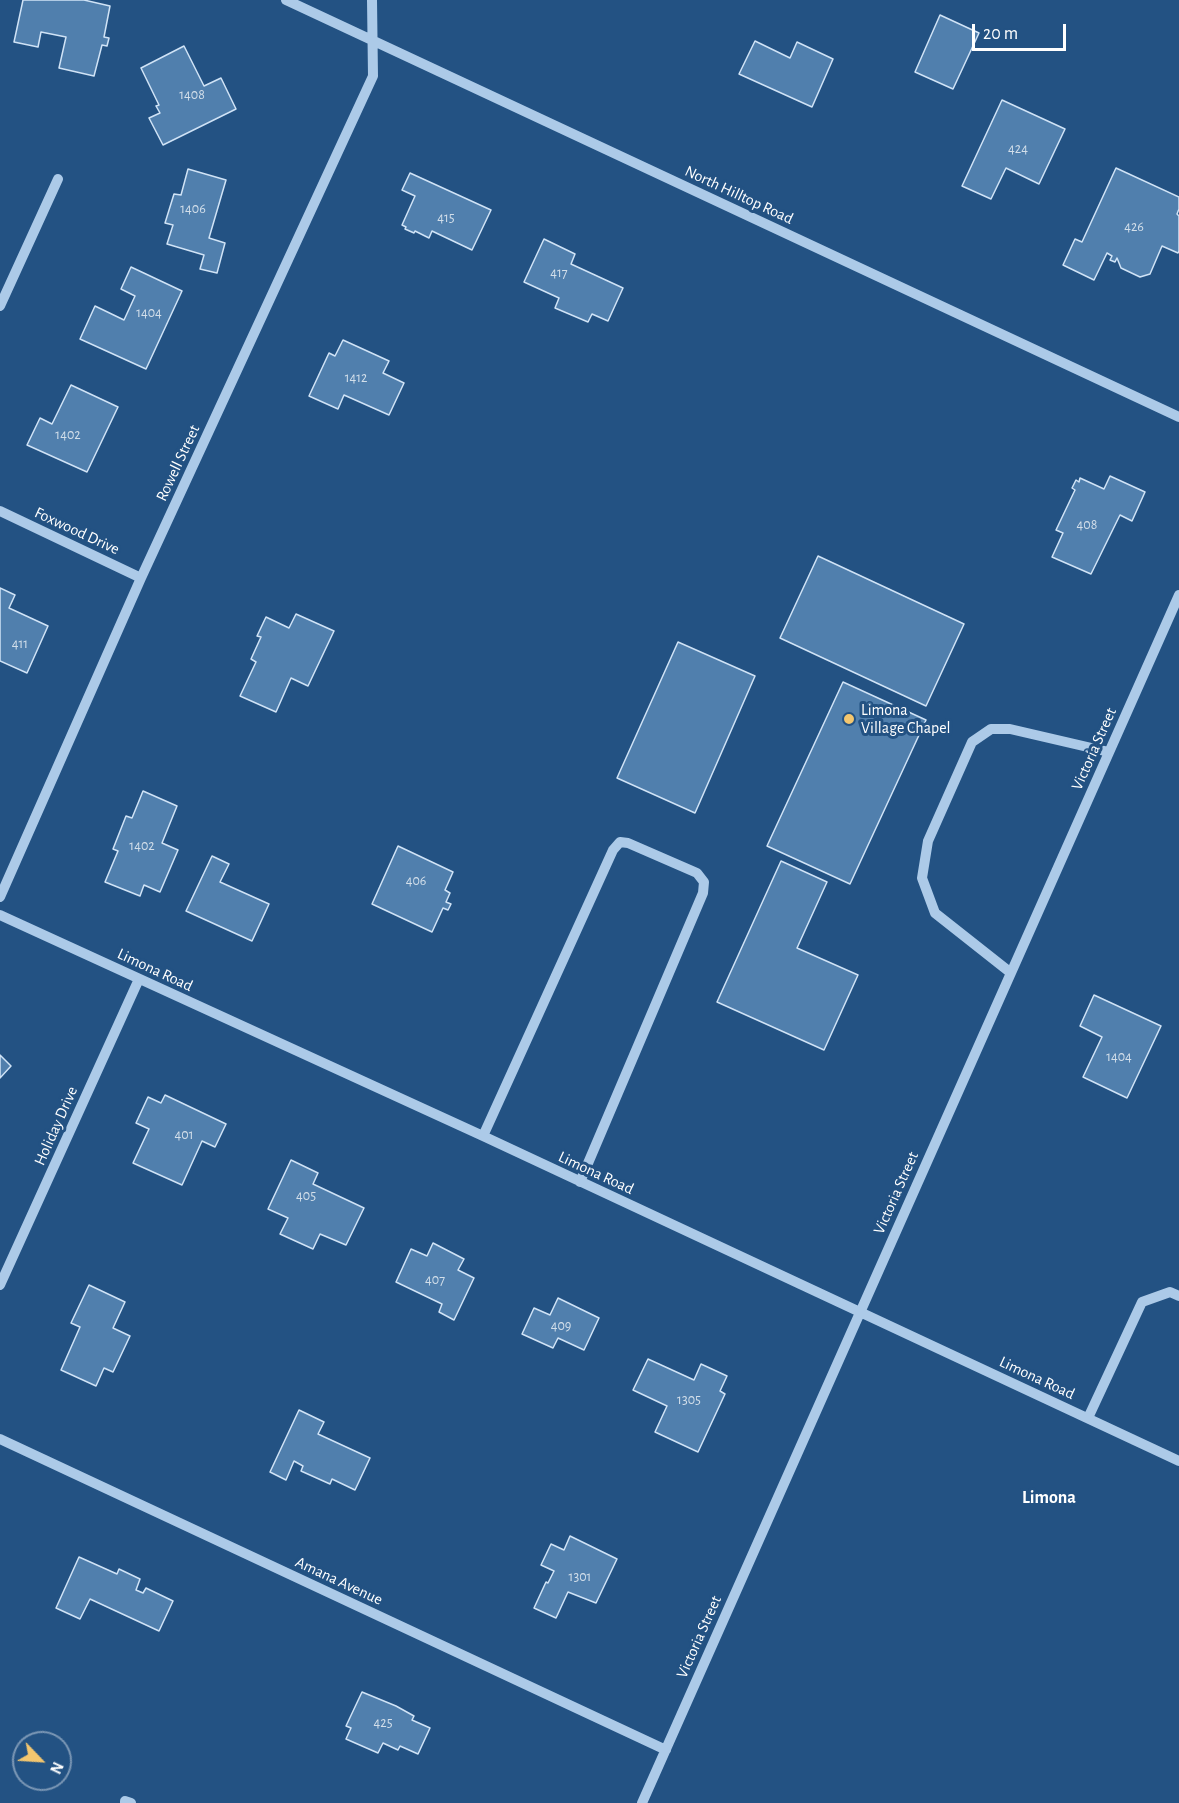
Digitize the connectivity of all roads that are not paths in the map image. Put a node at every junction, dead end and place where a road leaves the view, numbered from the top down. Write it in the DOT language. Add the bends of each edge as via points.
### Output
graph roads {
  1 [pos="286,0"];
  2 [pos="372,0"];
  3 [pos="372,40"];
  4 [pos="58,179"];
  5 [pos="0,306"];
  6 [pos="1179,417"];
  7 [pos="0,511"];
  8 [pos="141,578"];
  9 [pos="1179,595"];
  10 [pos="1109,752"];
  11 [pos="0,897"];
  12 [pos="0,915"];
  13 [pos="1011,973"];
  14 [pos="139,979"];
  15 [pos="483,1136"];
  16 [pos="580,1182"];
  17 [pos="0,1285"];
  18 [pos="1179,1296"];
  19 [pos="859,1312"];
  20 [pos="1088,1418"];
  21 [pos="0,1439"];
  22 [pos="1179,1461"];
  23 [pos="666,1750"];
  24 [pos="124,1803"];
  25 [pos="131,1803"];
  26 [pos="642,1803"];
  1 -- 3 [label="street, North Hilltop Road"];
  2 -- 3 [label="street, Rowell Street"];
  3 -- 6 [label="street, North Hilltop Road"];
  3 -- 8 [label="street, Rowell Street" via="373,76"];
  4 -- 5 [label="street"];
  7 -- 8 [label="street, Foxwood Drive"];
  8 -- 11 [label="street, Rowell Street"];
  9 -- 10 [label="street, Victoria Street"];
  10 -- 13 [label="street, Victoria Street"];
  10 -- 13 [label="street" via="1010,729 991,729 972,742 928,841 922,878 935,913"];
  12 -- 14 [label="street, Limona Road"];
  13 -- 19 [label="street, Victoria Street"];
  14 -- 15 [label="street, Limona Road"];
  14 -- 17 [label="street, Holiday Drive"];
  15 -- 16 [label="street, Limona Road"];
  15 -- 16 [label="street" via="613,850 620,842 628,843 697,873 704,882 703,893"];
  16 -- 19 [label="street, Limona Road"];
  18 -- 20 [label="street" via="1170,1292 1142,1302"];
  19 -- 20 [label="street, Limona Road"];
  19 -- 23 [label="street, Victoria Street"];
  20 -- 22 [label="street, Limona Road"];
  21 -- 23 [label="street, Amana Avenue"];
  23 -- 26 [label="street, Victoria Street"];
  24 -- 25 [label="street"];
}
